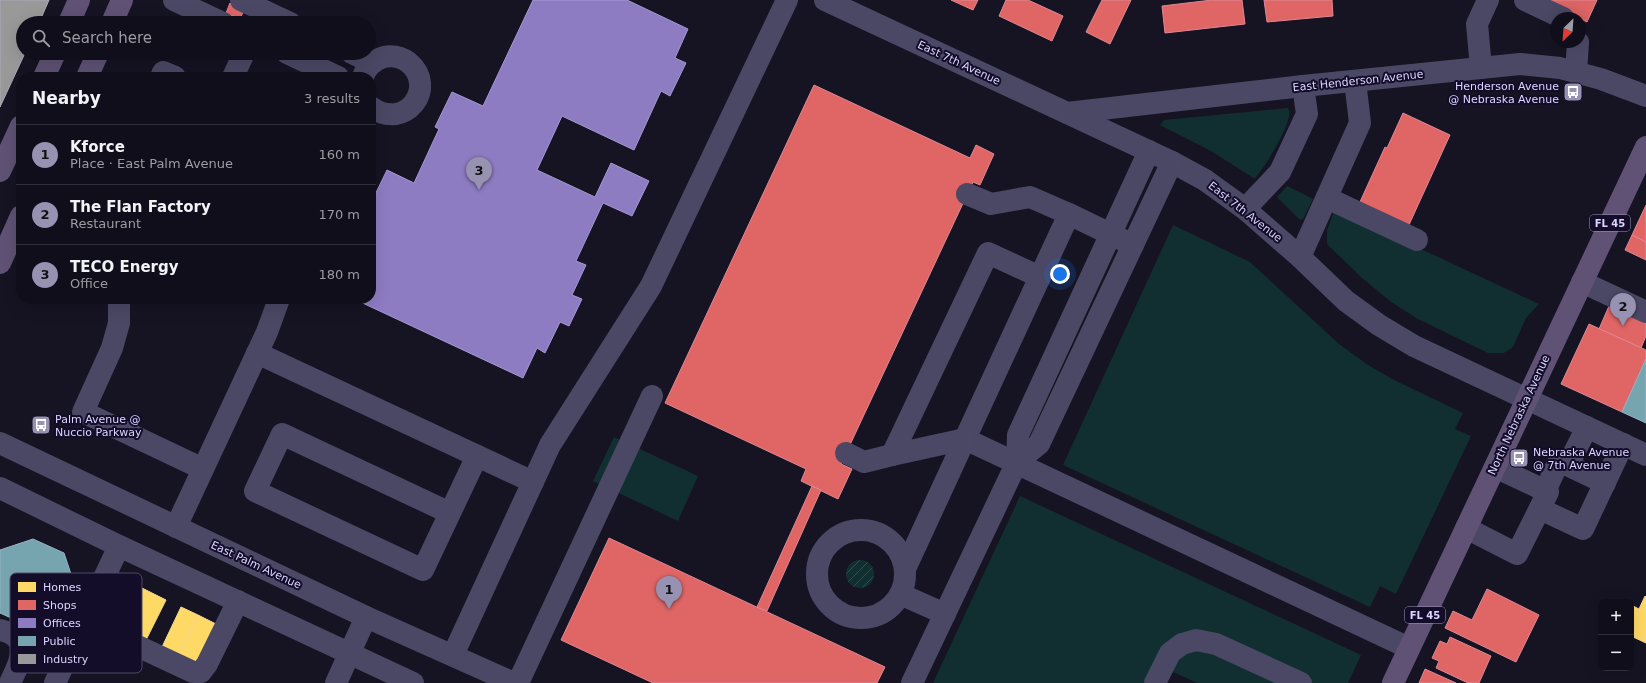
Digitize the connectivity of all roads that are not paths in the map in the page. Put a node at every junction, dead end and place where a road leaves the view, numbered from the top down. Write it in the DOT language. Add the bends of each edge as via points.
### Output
graph roads {
  1 [pos="79,0"];
  2 [pos="122,0"];
  3 [pos="241,0"];
  4 [pos="787,0"];
  5 [pos="825,0"];
  6 [pos="1488,0"];
  7 [pos="1525,0"];
  8 [pos="182,2"];
  9 [pos="1551,12"];
  10 [pos="72,16"];
  11 [pos="115,16"];
  12 [pos="209,16"];
  13 [pos="259,16"];
  14 [pos="1578,48"];
  15 [pos="52,60"];
  16 [pos="95,60"];
  17 [pos="241,60"];
  18 [pos="303,60"];
  19 [pos="359,60"];
  20 [pos="314,65"];
  21 [pos="1481,68"];
  22 [pos="368,70"];
  23 [pos="46,72"];
  24 [pos="89,72"];
  25 [pos="235,72"];
  26 [pos="328,72"];
  27 [pos="1576,73"];
  28 [pos="1355,81"];
  29 [pos="1303,86"];
  30 [pos="1646,96"];
  31 [pos="376,110"];
  32 [pos="1066,113"];
  33 [pos="16,137"];
  34 [pos="1646,147"];
  35 [pos="1149,151"];
  36 [pos="1172,162"];
  37 [pos="0,171"];
  38 [pos="967,194"];
  39 [pos="1327,198"];
  40 [pos="1245,209"];
  41 [pos="1069,214"];
  42 [pos="16,227"];
  43 [pos="1111,234"];
  44 [pos="1417,240"];
  45 [pos="1133,244"];
  46 [pos="1300,257"];
  47 [pos="0,263"];
  48 [pos="1040,277"];
  49 [pos="1582,282"];
  50 [pos="119,304"];
  51 [pos="278,304"];
  52 [pos="1646,312"];
  53 [pos="257,353"];
  54 [pos="652,396"];
  55 [pos="1527,399"];
  56 [pos="1587,427"];
  57 [pos="965,438"];
  58 [pos="0,443"];
  59 [pos="1623,444"];
  60 [pos="846,453"];
  61 [pos="1646,454"];
  62 [pos="892,455"];
  63 [pos="477,456"];
  64 [pos="1016,462"];
  65 [pos="1568,465"];
  66 [pos="1495,467"];
  67 [pos="203,469"];
  68 [pos="533,482"];
  69 [pos="1605,483"];
  70 [pos="0,488"];
  71 [pos="1542,500"];
  72 [pos="450,513"];
  73 [pos="176,527"];
  74 [pos="1466,528"];
  75 [pos="119,546"];
  76 [pos="905,569"];
  77 [pos="106,573"];
  78 [pos="900,594"];
  79 [pos="238,601"];
  80 [pos="945,614"];
  81 [pos="366,617"];
  82 [pos="0,630"];
  83 [pos="10,632"];
  84 [pos="142,648"];
  85 [pos="1409,648"];
  86 [pos="350,654"];
  87 [pos="453,655"];
  88 [pos="15,673"];
  89 [pos="60,673"];
  90 [pos="10,683"];
  91 [pos="55,683"];
  92 [pos="336,683"];
  93 [pos="413,683"];
  94 [pos="514,683"];
  95 [pos="518,683"];
  96 [pos="912,683"];
  97 [pos="1155,683"];
  98 [pos="1301,683"];
  99 [pos="1393,683"];
  1 -- 10 [label="main road"];
  2 -- 11 [label="main road"];
  3 -- 13 [label="street"];
  4 -- 68 [label="street" via="652,286 550,445"];
  5 -- 32 [label="street, East 7th Avenue"];
  6 -- 21 [label="street" via="1477,24"];
  7 -- 9 [label="street"];
  8 -- 12 [label="street"];
  14 -- 27 [label="street"];
  15 -- 23 [label="main road"];
  16 -- 24 [label="main road"];
  17 -- 25 [label="street"];
  18 -- 20 [label="street"];
  19 -- 22 [label="street"];
  20 -- 26 [label="street"];
  21 -- 27 [label="street, East Henderson Avenue" via="1520,64 1560,68"];
  21 -- 28 [label="street, East Henderson Avenue"];
  22 -- 31 [label="street" via="378,59 397,57 406,60 416,71 420,84 415,103 408,110 389,115"];
  27 -- 30 [label="street, East Henderson Avenue"];
  28 -- 29 [label="street, East Henderson Avenue"];
  28 -- 39 [label="street" via="1360,123"];
  29 -- 32 [label="street, East Henderson Avenue"];
  29 -- 40 [label="street" via="1307,114 1280,172"];
  32 -- 35 [label="street, East 7th Avenue"];
  33 -- 37 [label="main road"];
  34 -- 49 [label="main road, North Nebraska Avenue / FL 45"];
  35 -- 36 [label="street, East 7th Avenue"];
  35 -- 43 [label="street"];
  36 -- 40 [label="street, East 7th Avenue" via="1205,180"];
  36 -- 45 [label="street"];
  38 -- 41 [label="street" via="991,204 1030,197"];
  39 -- 44 [label="street"];
  39 -- 46 [label="street"];
  40 -- 46 [label="street, East 7th Avenue"];
  41 -- 43 [label="street"];
  41 -- 48 [label="street"];
  42 -- 47 [label="main road"];
  43 -- 45 [label="street"];
  43 -- 64 [label="street" via="1018,435"];
  45 -- 64 [label="street" via="1039,444"];
  46 -- 55 [label="street, East 7th Avenue" via="1346,301 1379,325 1414,346"];
  48 -- 57 [label="street"];
  48 -- 62 [label="street" via="988,253"];
  49 -- 52 [label="street"];
  49 -- 55 [label="main road, North Nebraska Avenue / FL 45"];
  50 -- 67 [label="street" via="119,323 112,348 83,412"];
  51 -- 53 [label="street"];
  53 -- 63 [label="street"];
  53 -- 67 [label="street"];
  54 -- 95 [label="street"];
  55 -- 56 [label="street, East 7th Avenue"];
  55 -- 66 [label="main road, North Nebraska Avenue / FL 45"];
  56 -- 59 [label="street, East 7th Avenue"];
  56 -- 65 [label="street"];
  57 -- 62 [label="street"];
  57 -- 64 [label="street"];
  57 -- 76 [label="street"];
  58 -- 73 [label="street, East Palm Avenue"];
  59 -- 61 [label="street, East 7th Avenue"];
  59 -- 69 [label="street"];
  60 -- 62 [label="street" via="864,462"];
  63 -- 68 [label="street"];
  63 -- 72 [label="street"];
  64 -- 80 [label="street"];
  64 -- 85 [label="street"];
  65 -- 69 [label="street"];
  65 -- 71 [label="street" via="1559,461"];
  66 -- 71 [label="street"];
  66 -- 74 [label="main road, North Nebraska Avenue / FL 45"];
  67 -- 73 [label="street"];
  68 -- 87 [label="street"];
  69 -- 71 [label="street" via="1583,529"];
  70 -- 75 [label="street"];
  71 -- 74 [label="street" via="1517,554"];
  72 -- 72 [label="street" via="423,570 255,491 282,434"];
  73 -- 81 [label="street, East Palm Avenue"];
  74 -- 85 [label="main road, North Nebraska Avenue / FL 45"];
  75 -- 77 [label="street"];
  75 -- 79 [label="street"];
  76 -- 78 [label="street" via="904,587"];
  76 -- 78 [label="street" via="902,556 894,544 881,534 868,530 853,530 828,543 820,555 816,568 816,583 821,596 830,607 842,615 857,619 872,618 886,611"];
  78 -- 80 [label="street"];
  79 -- 84 [label="street" via="201,672 193,672"];
  79 -- 86 [label="street"];
  80 -- 96 [label="street"];
  81 -- 86 [label="street"];
  81 -- 87 [label="street, East Palm Avenue"];
  82 -- 83 [label="street"];
  85 -- 99 [label="main road, North Nebraska Avenue / FL 45"];
  86 -- 92 [label="street"];
  86 -- 93 [label="street"];
  87 -- 94 [label="street, East Palm Avenue"];
  88 -- 90 [label="street"];
  89 -- 91 [label="street"];
  97 -- 98 [label="street" via="1170,653 1182,644 1196,640 1216,644"];
}
